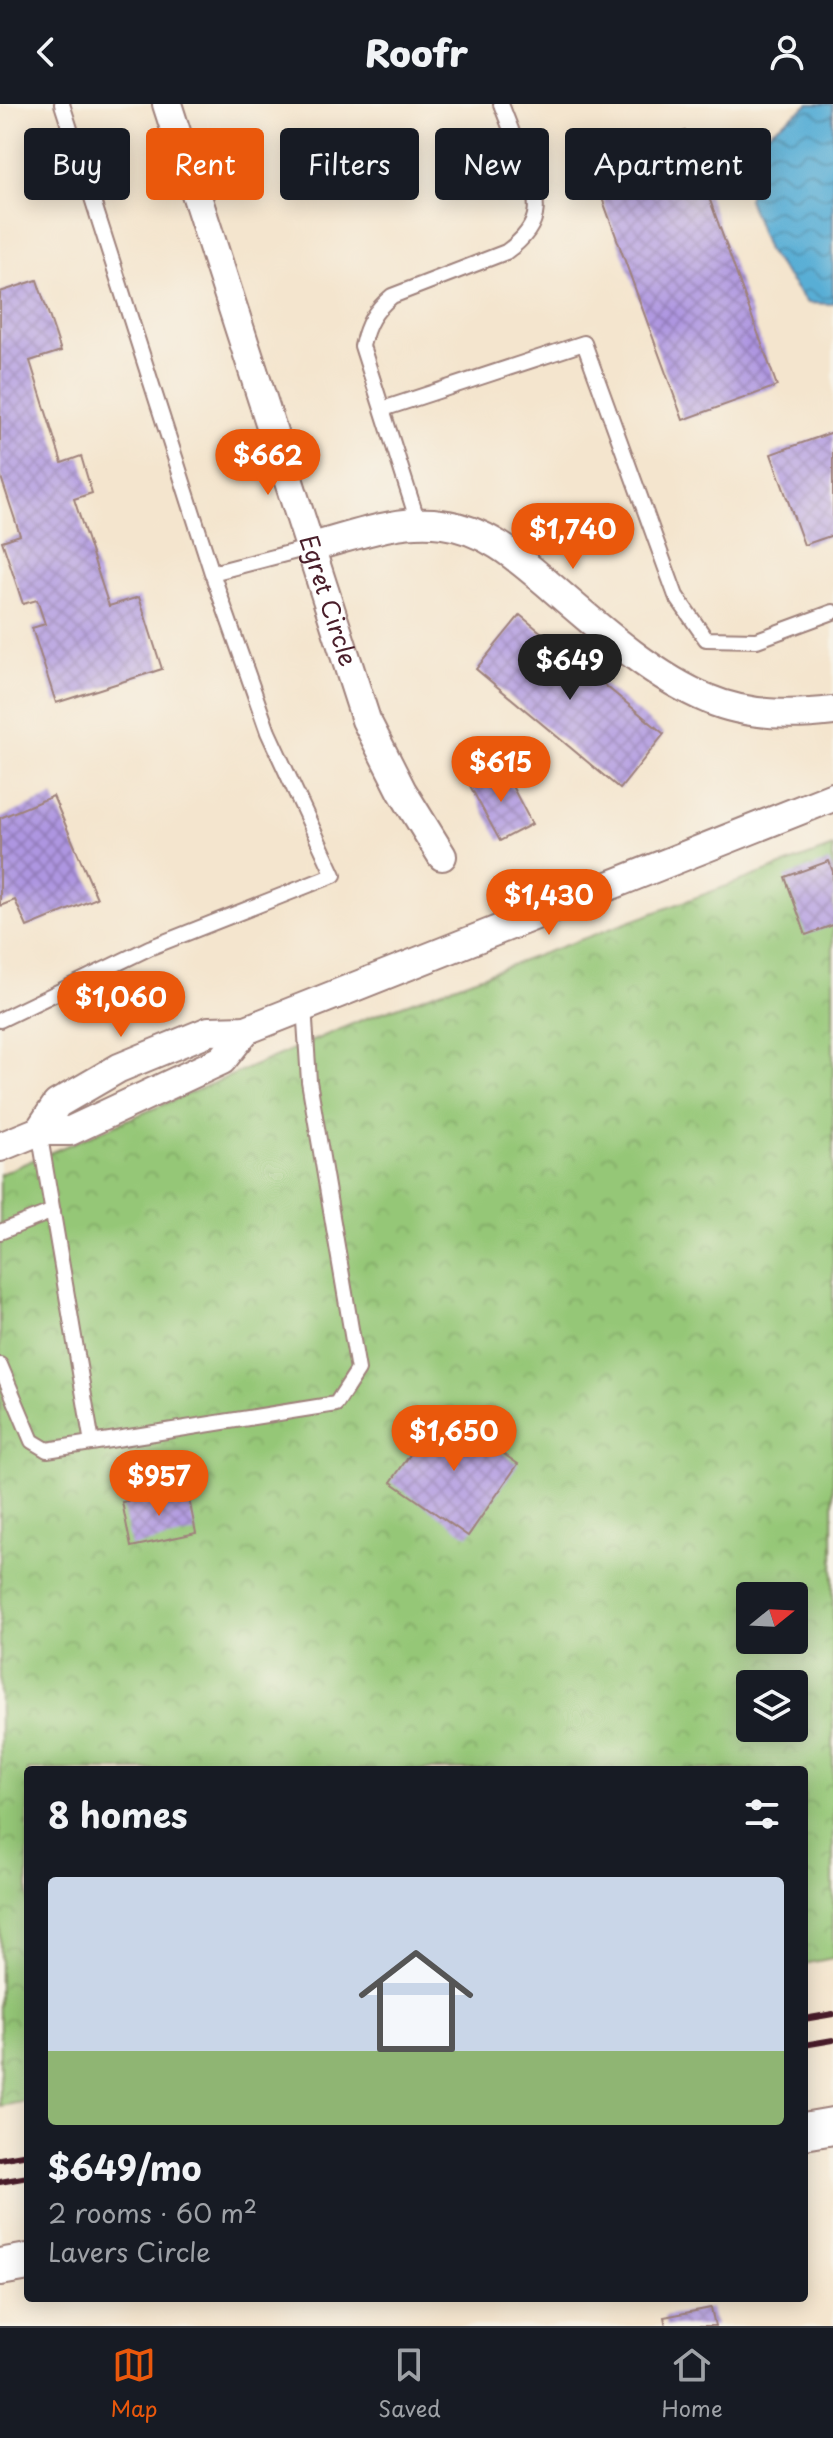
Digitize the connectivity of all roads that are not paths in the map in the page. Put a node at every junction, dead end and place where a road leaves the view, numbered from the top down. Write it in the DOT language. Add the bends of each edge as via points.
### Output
graph roads {
  1 [pos="62,104"];
  2 [pos="167,104"];
  3 [pos="501,104"];
  4 [pos="383,409"];
  5 [pos="418,522"];
  6 [pos="312,547"];
  7 [pos="212,573"];
  8 [pos="833,612"];
  9 [pos="833,711"];
  10 [pos="833,797"];
  11 [pos="442,856"];
  12 [pos="304,1006"];
  13 [pos="0,1020"];
  14 [pos="39,1131"];
  15 [pos="0,1147"];
  16 [pos="53,1211"];
  17 [pos="0,1232"];
  18 [pos="0,1365"];
  19 [pos="92,1443"];
  20 [pos="833,2126"];
  21 [pos="808,2130"];
  22 [pos="24,2263"];
  23 [pos="0,2267"];
  1 -- 7 [label="lane"];
  2 -- 6 [label="street, Egret Circle"];
  3 -- 4 [label="lane" via="536,194 531,228 506,252 392,296 376,309 362,346"];
  4 -- 5 [label="lane"];
  4 -- 8 [label="lane" via="584,343 676,596 706,639 757,640"];
  5 -- 6 [label="street"];
  5 -- 9 [label="street" via="468,530 513,553 589,619 707,699 758,712"];
  6 -- 7 [label="lane"];
  6 -- 11 [label="street, Egret Circle" via="366,720"];
  7 -- 13 [label="lane" via="268,732 334,875 149,948"];
  10 -- 12 [label="street"];
  12 -- 14 [label="street" via="246,1030 209,1031 119,1068 57,1104"];
  12 -- 19 [label="lane" via="309,1081 358,1370 336,1404"];
  14 -- 15 [label="street"];
  14 -- 16 [label="lane"];
  16 -- 17 [label="lane"];
  16 -- 19 [label="lane"];
  18 -- 19 [label="lane" via="32,1441 47,1450"];
  20 -- 21 [label="street"];
  22 -- 23 [label="street"];
}
